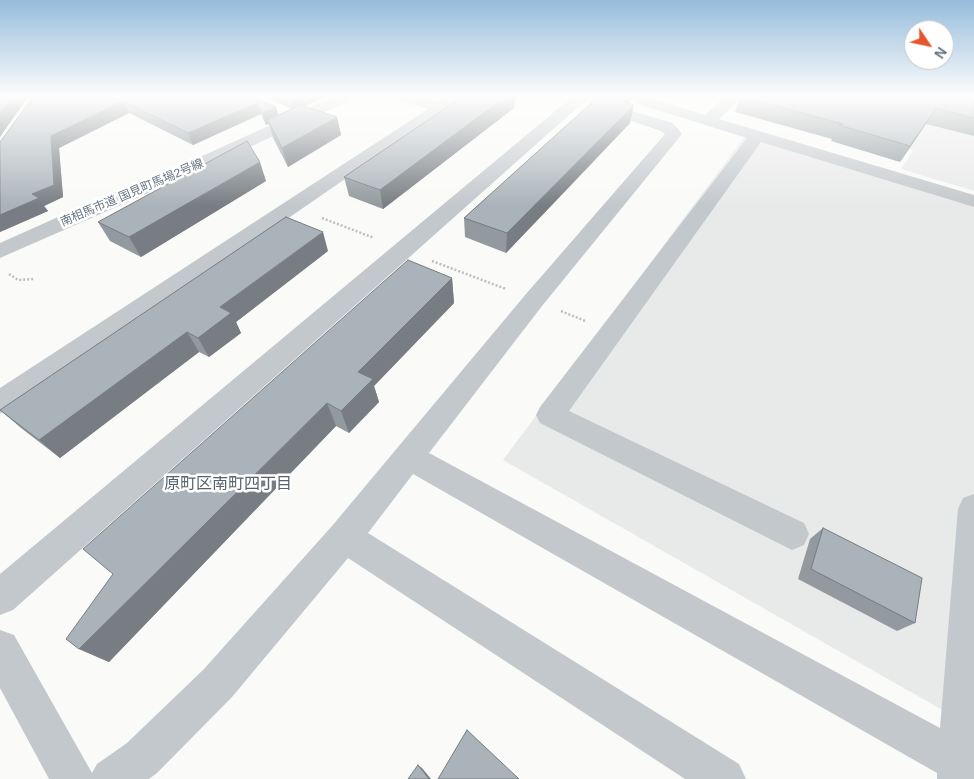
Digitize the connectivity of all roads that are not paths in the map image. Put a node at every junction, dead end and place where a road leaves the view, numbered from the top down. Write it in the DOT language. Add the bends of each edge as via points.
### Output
graph roads {
  1 [pos="266,133"];
  2 [pos="403,133"];
  3 [pos="571,133"];
  4 [pos="673,133"];
  5 [pos="753,133"];
  6 [pos="758,135"];
  7 [pos="974,201"];
  8 [pos="0,251"];
  9 [pos="0,402"];
  10 [pos="408,456"];
  11 [pos="974,509"];
  12 [pos="792,534"];
  13 [pos="344,537"];
  14 [pos="0,597"];
  15 [pos="0,648"];
  16 [pos="958,771"];
  17 [pos="73,779"];
  18 [pos="112,779"];
  19 [pos="724,779"];
  1 -- 8 [label="street, 南相馬市道 国見町馬場2号線"];
  2 -- 9 [label="street"];
  3 -- 14 [label="street"];
  4 -- 10 [label="street"];
  5 -- 6 [label="street"];
  6 -- 7 [label="street"];
  6 -- 12 [label="street" via="550,415"];
  10 -- 13 [label="street"];
  10 -- 16 [label="street"];
  11 -- 16 [label="street"];
  13 -- 18 [label="street" via="218,683 142,758"];
  13 -- 19 [label="street"];
  15 -- 17 [label="street"];
}
